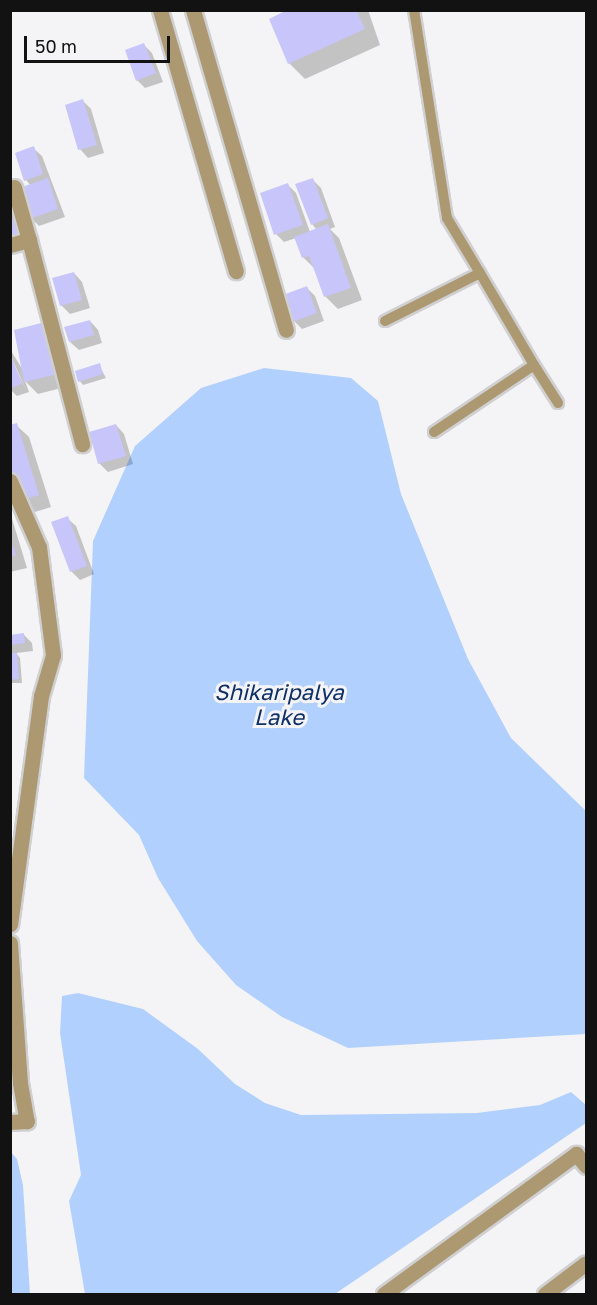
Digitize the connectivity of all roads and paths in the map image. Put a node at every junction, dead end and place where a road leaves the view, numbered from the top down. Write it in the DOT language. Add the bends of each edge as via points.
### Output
graph roads {
  1 [pos="160,10"];
  2 [pos="193,10"];
  3 [pos="414,10"];
  4 [pos="14,187"];
  5 [pos="29,240"];
  6 [pos="10,245"];
  7 [pos="236,270"];
  8 [pos="480,273"];
  9 [pos="385,321"];
  10 [pos="286,330"];
  11 [pos="534,365"];
  12 [pos="558,403"];
  13 [pos="434,432"];
  14 [pos="82,444"];
  15 [pos="10,481"];
  16 [pos="10,924"];
  17 [pos="10,943"];
  18 [pos="10,1122"];
  19 [pos="586,1166"];
  20 [pos="586,1263"];
  21 [pos="384,1294"];
  22 [pos="545,1294"];
  1 -- 7 [label="street"];
  2 -- 10 [label="street"];
  3 -- 8 [label="lane" via="447,218"];
  4 -- 5 [label="street"];
  5 -- 6 [label="street"];
  5 -- 14 [label="street"];
  8 -- 9 [label="lane"];
  8 -- 11 [label="lane"];
  11 -- 12 [label="lane"];
  11 -- 13 [label="lane"];
  15 -- 16 [label="street" via="39,547 53,655 41,696"];
  17 -- 18 [label="street" via="20,1083 27,1121"];
  19 -- 21 [label="street" via="576,1154"];
  20 -- 22 [label="street"];
}
